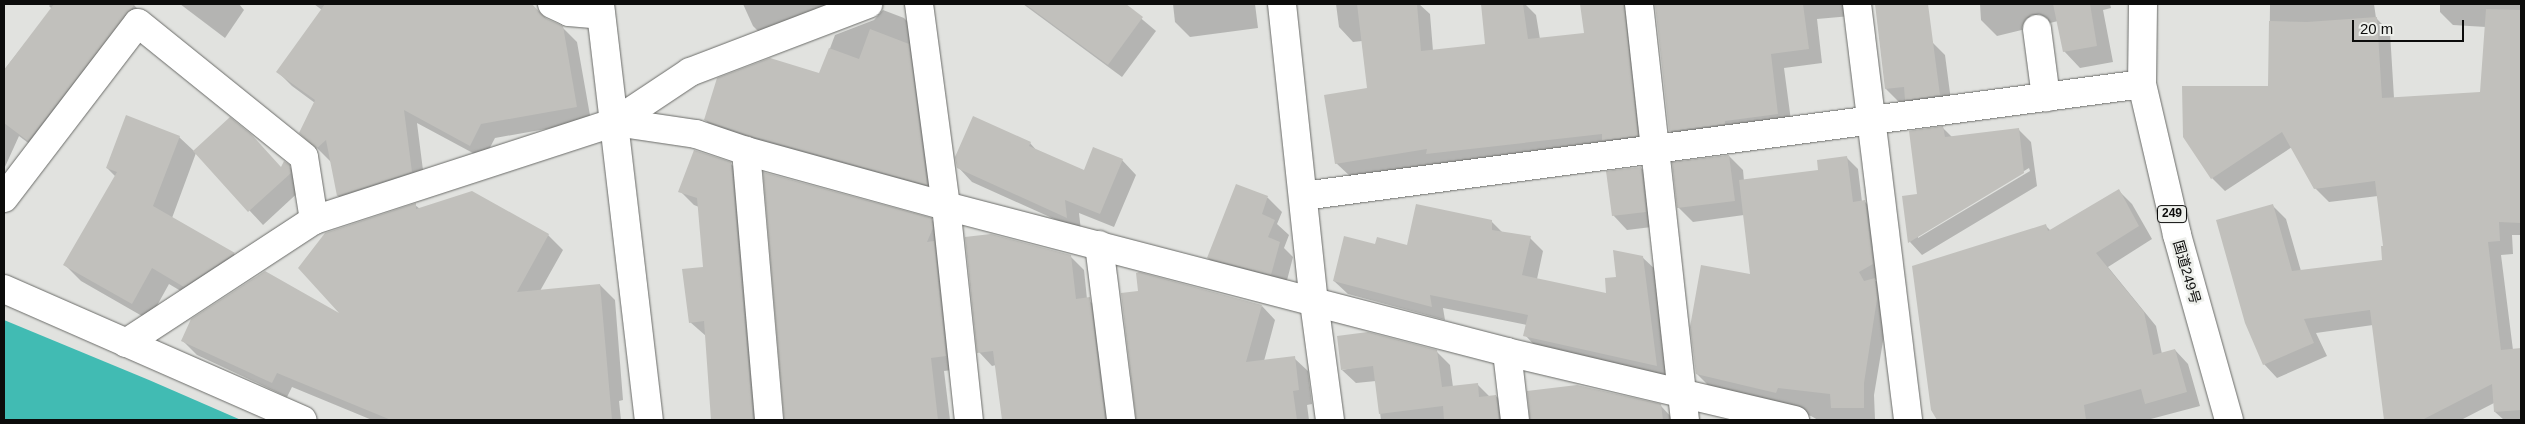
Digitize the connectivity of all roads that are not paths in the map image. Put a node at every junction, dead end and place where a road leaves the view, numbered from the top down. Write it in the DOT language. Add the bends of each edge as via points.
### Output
graph roads {
  1 [pos="552,4"];
  2 [pos="868,4"];
  3 [pos="919,4"];
  4 [pos="1282,4"];
  5 [pos="1639,4"];
  6 [pos="1858,4"];
  7 [pos="2143,4"];
  8 [pos="600,9"];
  9 [pos="2037,29"];
  10 [pos="2142,84"];
  11 [pos="2046,98"];
  12 [pos="1872,120"];
  13 [pos="615,122"];
  14 [pos="1655,150"];
  15 [pos="746,151"];
  16 [pos="1303,196"];
  17 [pos="4,198"];
  18 [pos="946,206"];
  19 [pos="314,220"];
  20 [pos="1099,245"];
  21 [pos="4,288"];
  22 [pos="1314,302"];
  23 [pos="126,343"];
  24 [pos="1507,352"];
  25 [pos="1682,392"];
  26 [pos="302,420"];
  27 [pos="649,420"];
  28 [pos="770,420"];
  29 [pos="969,420"];
  30 [pos="1121,420"];
  31 [pos="1330,420"];
  32 [pos="1515,420"];
  33 [pos="1685,420"];
  34 [pos="1795,420"];
  35 [pos="1908,420"];
  36 [pos="2229,420"];
  1 -- 8 [label="main road" via="569,12"];
  2 -- 13 [label="main road" via="690,72"];
  3 -- 18 [label="main road"];
  4 -- 16 [label="main road"];
  5 -- 14 [label="main road"];
  6 -- 12 [label="main road"];
  7 -- 10 [label="main road, 国道249号 / 249"];
  8 -- 13 [label="main road"];
  9 -- 11 [label="main road"];
  10 -- 11 [label="main road"];
  10 -- 36 [label="main road, 国道249号 / 249" via="2177,235"];
  11 -- 12 [label="main road"];
  12 -- 14 [label="main road"];
  12 -- 35 [label="main road"];
  13 -- 15 [label="main road" via="696,134"];
  13 -- 19 [label="main road"];
  13 -- 27 [label="main road"];
  14 -- 16 [label="main road"];
  14 -- 25 [label="main road"];
  15 -- 18 [label="main road"];
  15 -- 28 [label="main road"];
  16 -- 22 [label="main road"];
  17 -- 19 [label="main road" via="138,24 304,157"];
  18 -- 20 [label="main road"];
  18 -- 29 [label="main road"];
  19 -- 23 [label="main road"];
  20 -- 22 [label="main road"];
  20 -- 30 [label="main road"];
  21 -- 23 [label="main road"];
  22 -- 24 [label="main road"];
  22 -- 31 [label="main road"];
  23 -- 26 [label="main road"];
  24 -- 25 [label="main road" via="1668,392"];
  24 -- 32 [label="main road"];
  25 -- 33 [label="main road"];
  25 -- 34 [label="main road"];
}
